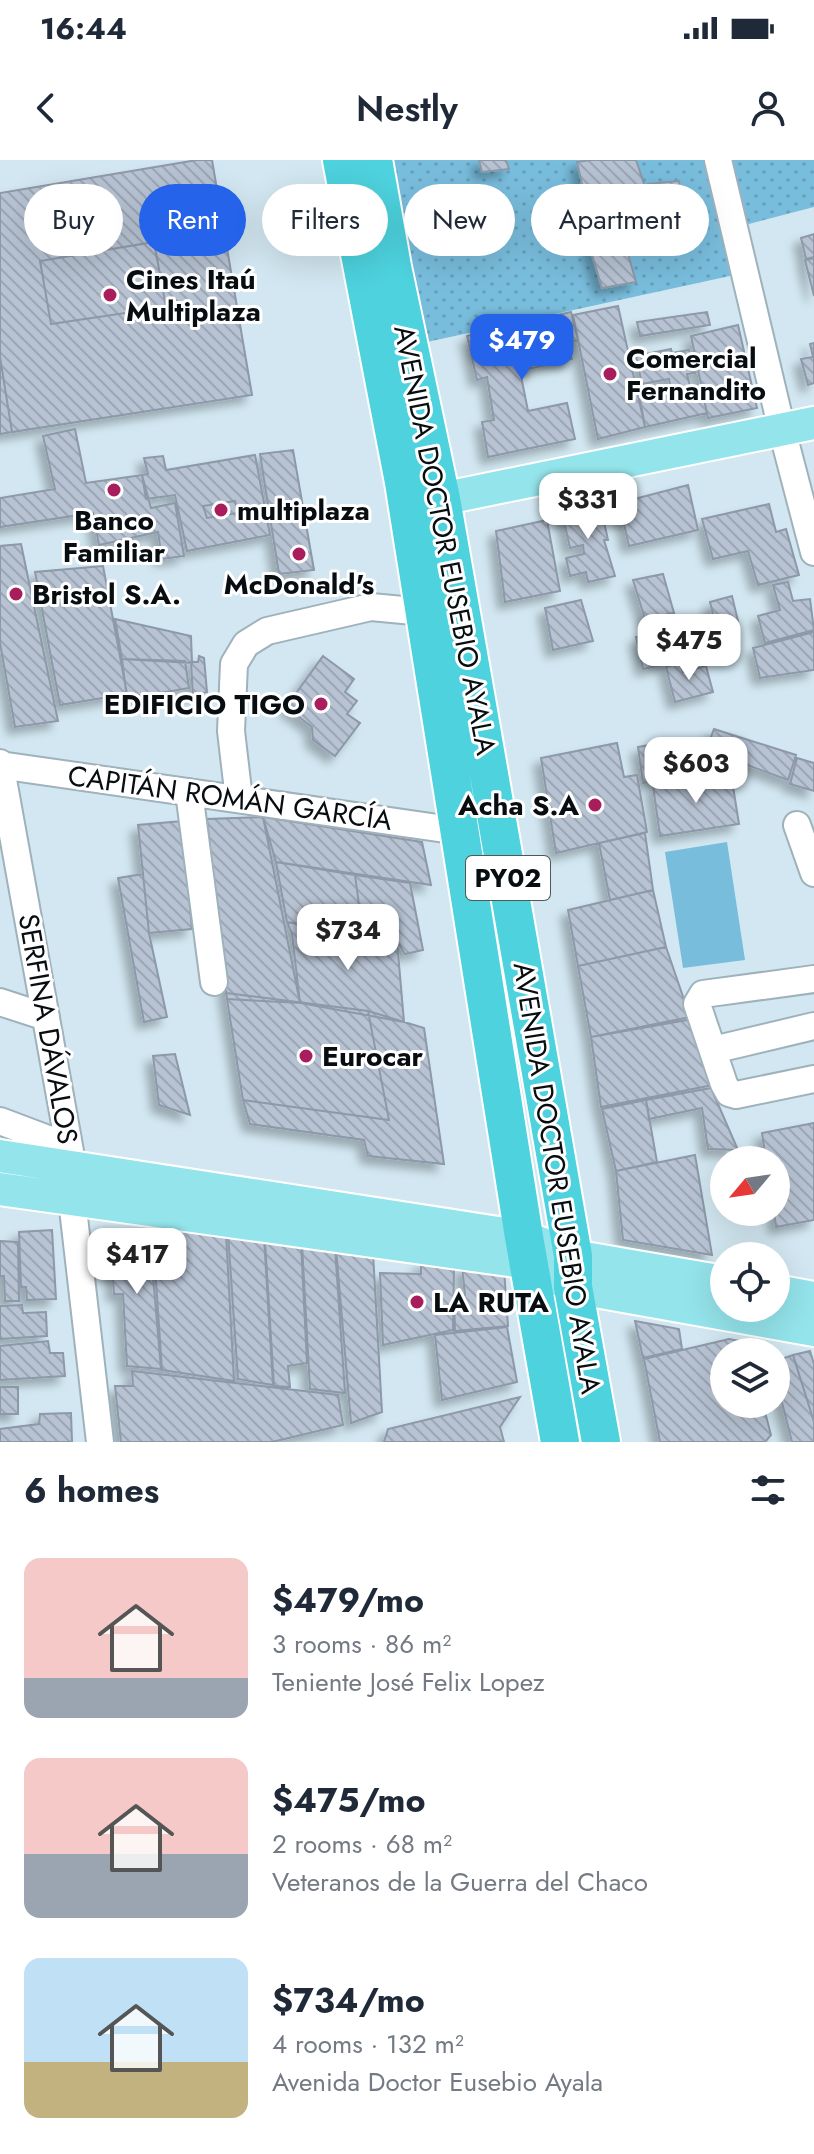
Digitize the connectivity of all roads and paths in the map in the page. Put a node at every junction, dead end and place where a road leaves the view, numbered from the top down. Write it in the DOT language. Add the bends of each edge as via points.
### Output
graph roads {
  1 [pos="342,160"];
  2 [pos="360,160"];
  3 [pos="373,160"];
  4 [pos="718,160"];
  5 [pos="392,267"];
  6 [pos="814,423"];
  7 [pos="782,430"];
  8 [pos="441,499"];
  9 [pos="813,547"];
  10 [pos="424,612"];
  11 [pos="0,764"];
  12 [pos="189,792"];
  13 [pos="239,799"];
  14 [pos="797,825"];
  15 [pos="459,831"];
  16 [pos="814,873"];
  17 [pos="814,979"];
  18 [pos="214,982"];
  19 [pos="0,1002"];
  20 [pos="46,1017"];
  21 [pos="814,1026"];
  22 [pos="713,1050"];
  23 [pos="814,1079"];
  24 [pos="0,1121"];
  25 [pos="0,1156"];
  26 [pos="71,1158"];
  27 [pos="0,1189"];
  28 [pos="72,1200"];
  29 [pos="550,1261"];
  30 [pos="710,1280"];
  31 [pos="790,1294"];
  32 [pos="814,1298"];
  33 [pos="814,1330"];
  34 [pos="100,1442"];
  35 [pos="560,1442"];
  36 [pos="601,1442"];
  1 -- 10 [label="highway, AVENIDA DOCTOR EUSEBIO AYALA / PY02"];
  2 -- 5 [label="street" via="379,256"];
  3 -- 5 [label="highway, AVENIDA DOCTOR EUSEBIO AYALA / PY02"];
  4 -- 7 [label="street"];
  5 -- 8 [label="highway, AVENIDA DOCTOR EUSEBIO AYALA / PY02"];
  6 -- 7 [label="main road"];
  7 -- 8 [label="main road"];
  7 -- 9 [label="street"];
  8 -- 29 [label="highway, AVENIDA DOCTOR EUSEBIO AYALA / PY02"];
  10 -- 13 [label="street" via="371,607 267,631 246,644 234,664 231,731"];
  10 -- 15 [label="highway, AVENIDA DOCTOR EUSEBIO AYALA / PY02"];
  11 -- 12 [label="street, CAPITÁN ROMÁN GARCÍA"];
  11 -- 20 [label="street, SERFINA DÁVALOS"];
  12 -- 13 [label="street, CAPITÁN ROMÁN GARCÍA"];
  12 -- 18 [label="street"];
  13 -- 15 [label="street, CAPITÁN ROMÁN GARCÍA"];
  14 -- 16 [label="street"];
  15 -- 29 [label="highway, AVENIDA DOCTOR EUSEBIO AYALA / PY02"];
  17 -- 22 [label="street" via="703,994 697,1004"];
  19 -- 20 [label="street"];
  20 -- 26 [label="street, SERFINA DÁVALOS"];
  21 -- 22 [label="street"];
  22 -- 23 [label="street" via="729,1093"];
  24 -- 26 [label="street"];
  25 -- 26 [label="main road"];
  26 -- 28 [label="street, SERFINA DÁVALOS"];
  26 -- 29 [label="main road"];
  27 -- 28 [label="main road"];
  28 -- 29 [label="main road"];
  28 -- 34 [label="street, SERFINA DÁVALOS"];
  29 -- 30 [label="main road"];
  29 -- 33 [label="main road"];
  29 -- 35 [label="highway, AVENIDA DOCTOR EUSEBIO AYALA / PY02"];
  29 -- 36 [label="highway, AVENIDA DOCTOR EUSEBIO AYALA / PY02"];
  31 -- 32 [label="main road"];
}
